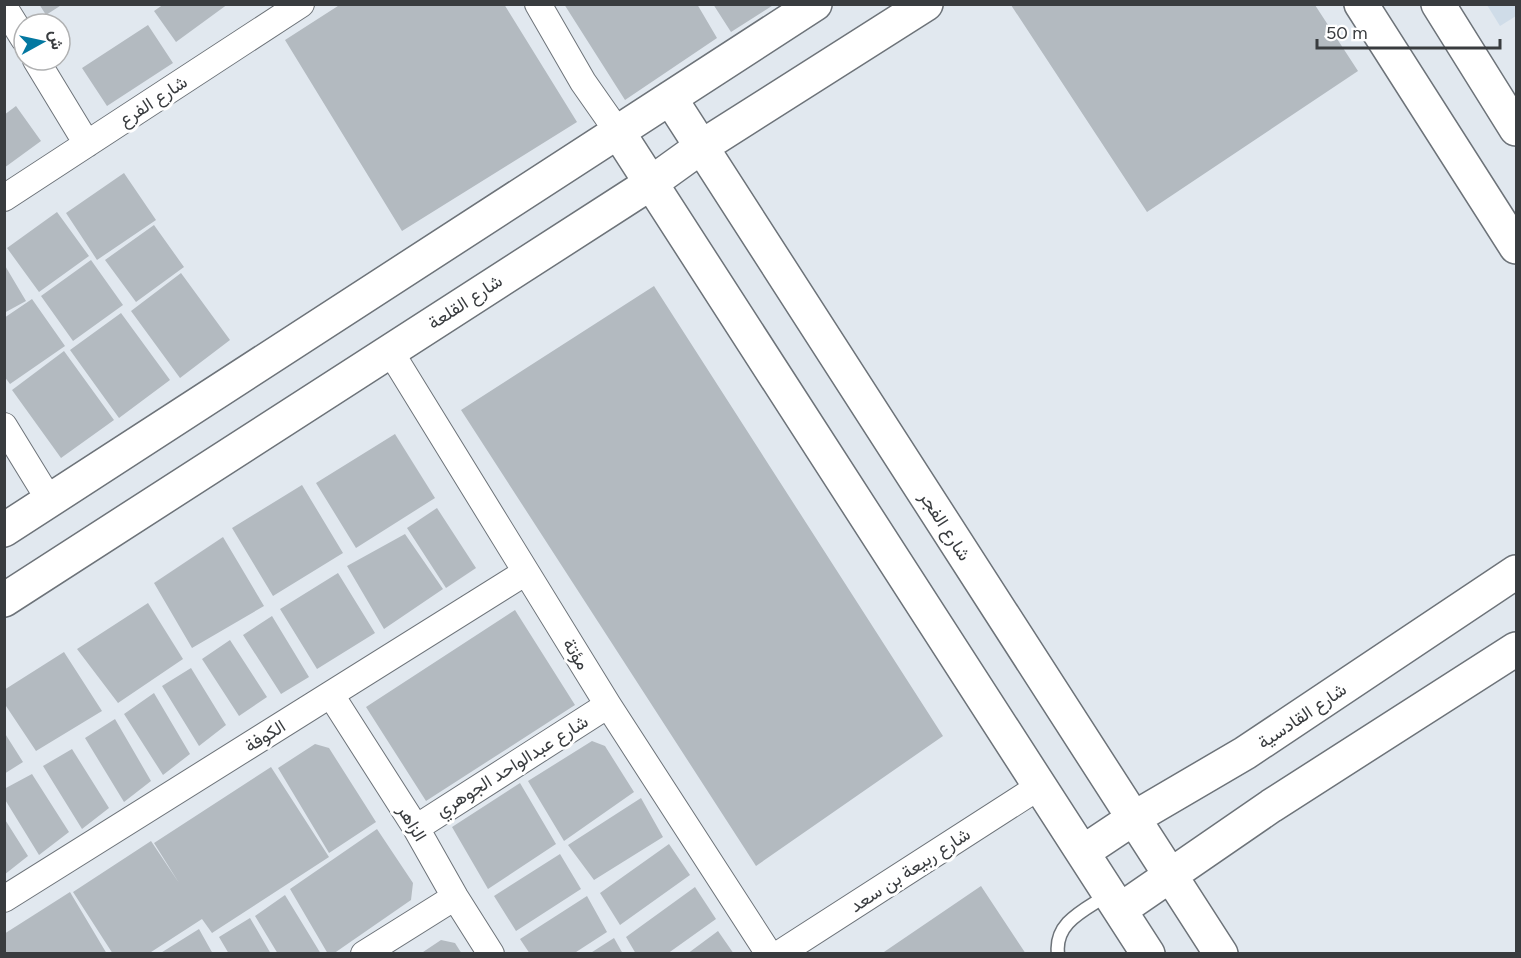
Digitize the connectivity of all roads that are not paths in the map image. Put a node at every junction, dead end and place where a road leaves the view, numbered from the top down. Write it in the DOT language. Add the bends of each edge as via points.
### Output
graph roads {
  1 [pos="538,4"];
  2 [pos="815,4"];
  3 [pos="926,4"];
  4 [pos="1361,4"];
  5 [pos="1438,4"];
  6 [pos="293,6"];
  7 [pos="43,72"];
  8 [pos="670,98"];
  9 [pos="1516,129"];
  10 [pos="618,132"];
  11 [pos="87,144"];
  12 [pos="701,147"];
  13 [pos="651,183"];
  14 [pos="4,198"];
  15 [pos="1516,247"];
  16 [pos="390,351"];
  17 [pos="4,426"];
  18 [pos="50,501"];
  19 [pos="4,530"];
  20 [pos="526,572"];
  21 [pos="1516,572"];
  22 [pos="4,600"];
  23 [pos="1516,649"];
  24 [pos="331,695"];
  25 [pos="608,705"];
  26 [pos="1245,753"];
  27 [pos="1040,786"];
  28 [pos="1271,806"];
  29 [pos="1134,818"];
  30 [pos="416,828"];
  31 [pos="1083,852"];
  32 [pos="1170,875"];
  33 [pos="455,897"];
  34 [pos="4,899"];
  35 [pos="1115,902"];
  36 [pos="364,954"];
  37 [pos="491,954"];
  38 [pos="769,954"];
  39 [pos="780,954"];
  40 [pos="1058,954"];
  41 [pos="1148,954"];
  42 [pos="1221,954"];
  1 -- 10 [label="street" via="583,82"];
  2 -- 8 [label="street"];
  3 -- 12 [label="street, شارع القلعة"];
  4 -- 15 [label="street"];
  5 -- 9 [label="street"];
  6 -- 11 [label="street, شارع الفرع"];
  7 -- 11 [label="street"];
  8 -- 10 [label="street"];
  8 -- 12 [label="street, شارع الفجر"];
  10 -- 13 [label="street"];
  10 -- 18 [label="street"];
  11 -- 14 [label="street, شارع الفرع"];
  12 -- 13 [label="street, شارع القلعة"];
  12 -- 29 [label="street, شارع الفجر"];
  13 -- 16 [label="street, شارع القلعة"];
  13 -- 27 [label="street"];
  16 -- 20 [label="street, مؤتة"];
  16 -- 22 [label="street, شارع القلعة"];
  17 -- 18 [label="street"];
  18 -- 19 [label="street"];
  20 -- 24 [label="street, الكوفة"];
  20 -- 25 [label="street, مؤتة"];
  21 -- 26 [label="street, شارع القادسية"];
  23 -- 28 [label="street"];
  24 -- 30 [label="street, الزاهر"];
  24 -- 34 [label="street, الكوفة"];
  25 -- 30 [label="street, شارع عبدالواحد الجوهري"];
  25 -- 38 [label="street, مؤتة"];
  26 -- 28 [label="street" via="1172,812 1167,824 1170,833 1175,841 1185,844"];
  26 -- 29 [label="street, شارع القادسية"];
  27 -- 31 [label="street"];
  27 -- 39 [label="street, شارع ربيعة بن سعد"];
  28 -- 32 [label="street"];
  29 -- 31 [label="street, شارع القادسية"];
  29 -- 32 [label="street, شارع الفجر"];
  30 -- 33 [label="street, الزاهر"];
  31 -- 35 [label="street"];
  32 -- 35 [label="street"];
  32 -- 42 [label="street, شارع الفجر"];
  33 -- 36 [label="street"];
  33 -- 37 [label="street, الزاهر"];
  35 -- 40 [label="lane" via="1069,922 1056,942"];
  35 -- 41 [label="street"];
}
